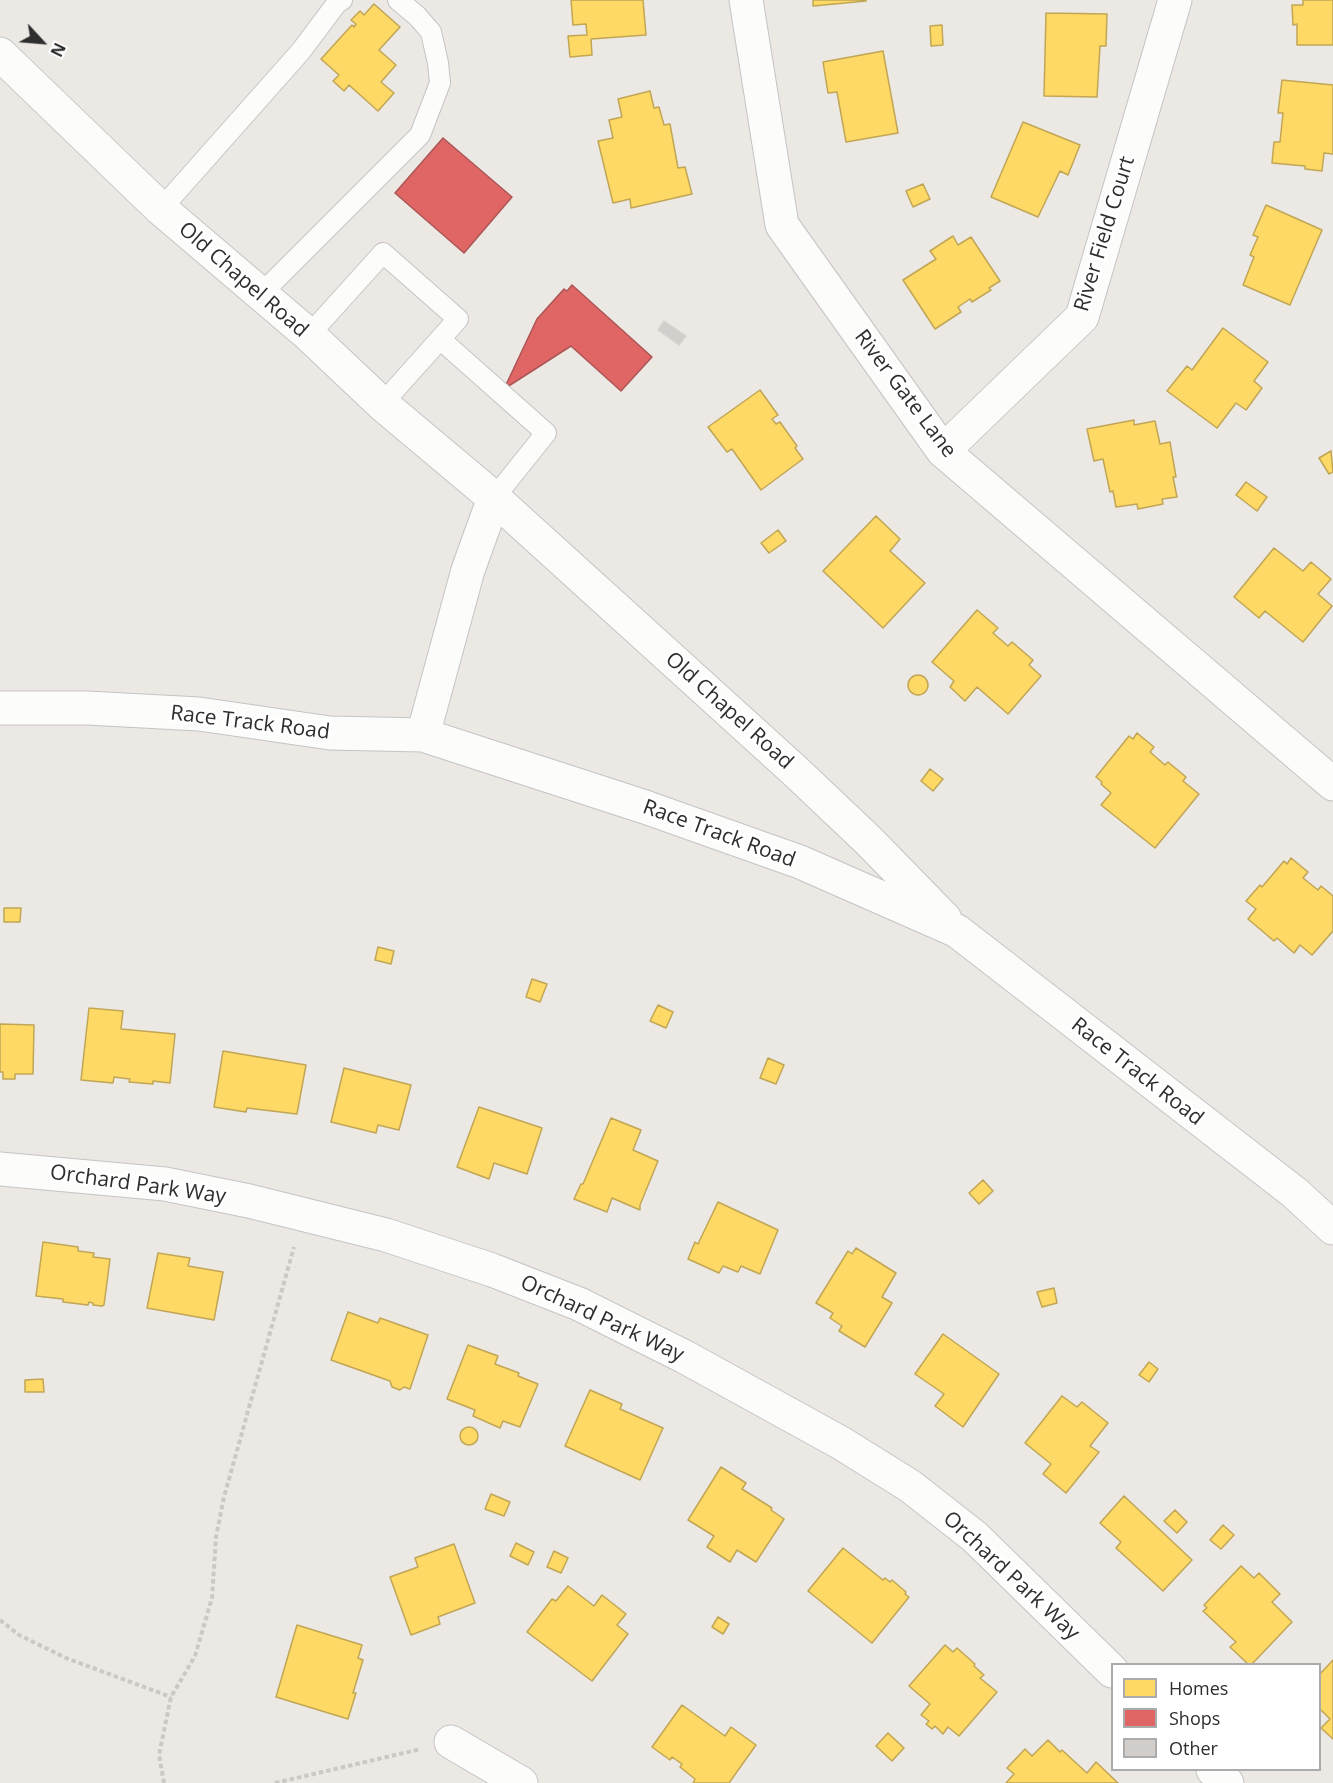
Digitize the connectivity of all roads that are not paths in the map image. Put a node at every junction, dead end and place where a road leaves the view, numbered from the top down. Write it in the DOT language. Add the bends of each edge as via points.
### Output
graph roads {
  1 [pos="398,0"];
  2 [pos="746,0"];
  3 [pos="1174,0"];
  4 [pos="339,1"];
  5 [pos="0,54"];
  6 [pos="161,209"];
  7 [pos="260,295"];
  8 [pos="309,335"];
  9 [pos="440,339"];
  10 [pos="382,404"];
  11 [pos="943,452"];
  12 [pos="494,498"];
  13 [pos="0,708"];
  14 [pos="423,735"];
  15 [pos="1333,784"];
  16 [pos="957,931"];
  17 [pos="0,1168"];
  18 [pos="1333,1228"];
  19 [pos="1111,1669"];
  20 [pos="451,1742"];
  21 [pos="1214,1771"];
  22 [pos="521,1783"];
  23 [pos="1227,1783"];
  1 -- 7 [label="lane" via="431,32 438,63 440,83 420,135"];
  2 -- 11 [label="street, River Gate Lane" via="782,225"];
  3 -- 11 [label="street, River Field Court" via="1082,317"];
  4 -- 6 [label="lane" via="301,51"];
  5 -- 6 [label="street, Old Chapel Road"];
  6 -- 7 [label="street, Old Chapel Road"];
  7 -- 8 [label="street, Old Chapel Road"];
  8 -- 9 [label="lane" via="383,253 458,319"];
  8 -- 10 [label="street, Old Chapel Road"];
  9 -- 10 [label="lane"];
  9 -- 12 [label="lane" via="546,433"];
  10 -- 12 [label="street, Old Chapel Road"];
  11 -- 15 [label="street, River Gate Lane"];
  12 -- 14 [label="street" via="468,570"];
  12 -- 16 [label="street, Old Chapel Road" via="802,777"];
  13 -- 14 [label="street, Race Track Road" via="198,714 330,733"];
  14 -- 16 [label="street, Race Track Road" via="800,862"];
  16 -- 18 [label="street, Race Track Road" via="1295,1193"];
  17 -- 19 [label="street, Orchard Park Way" via="165,1184 249,1201 396,1238 579,1304 685,1357 910,1486 975,1537"];
  20 -- 22 [label="street"];
  21 -- 23 [label="street"];
}
